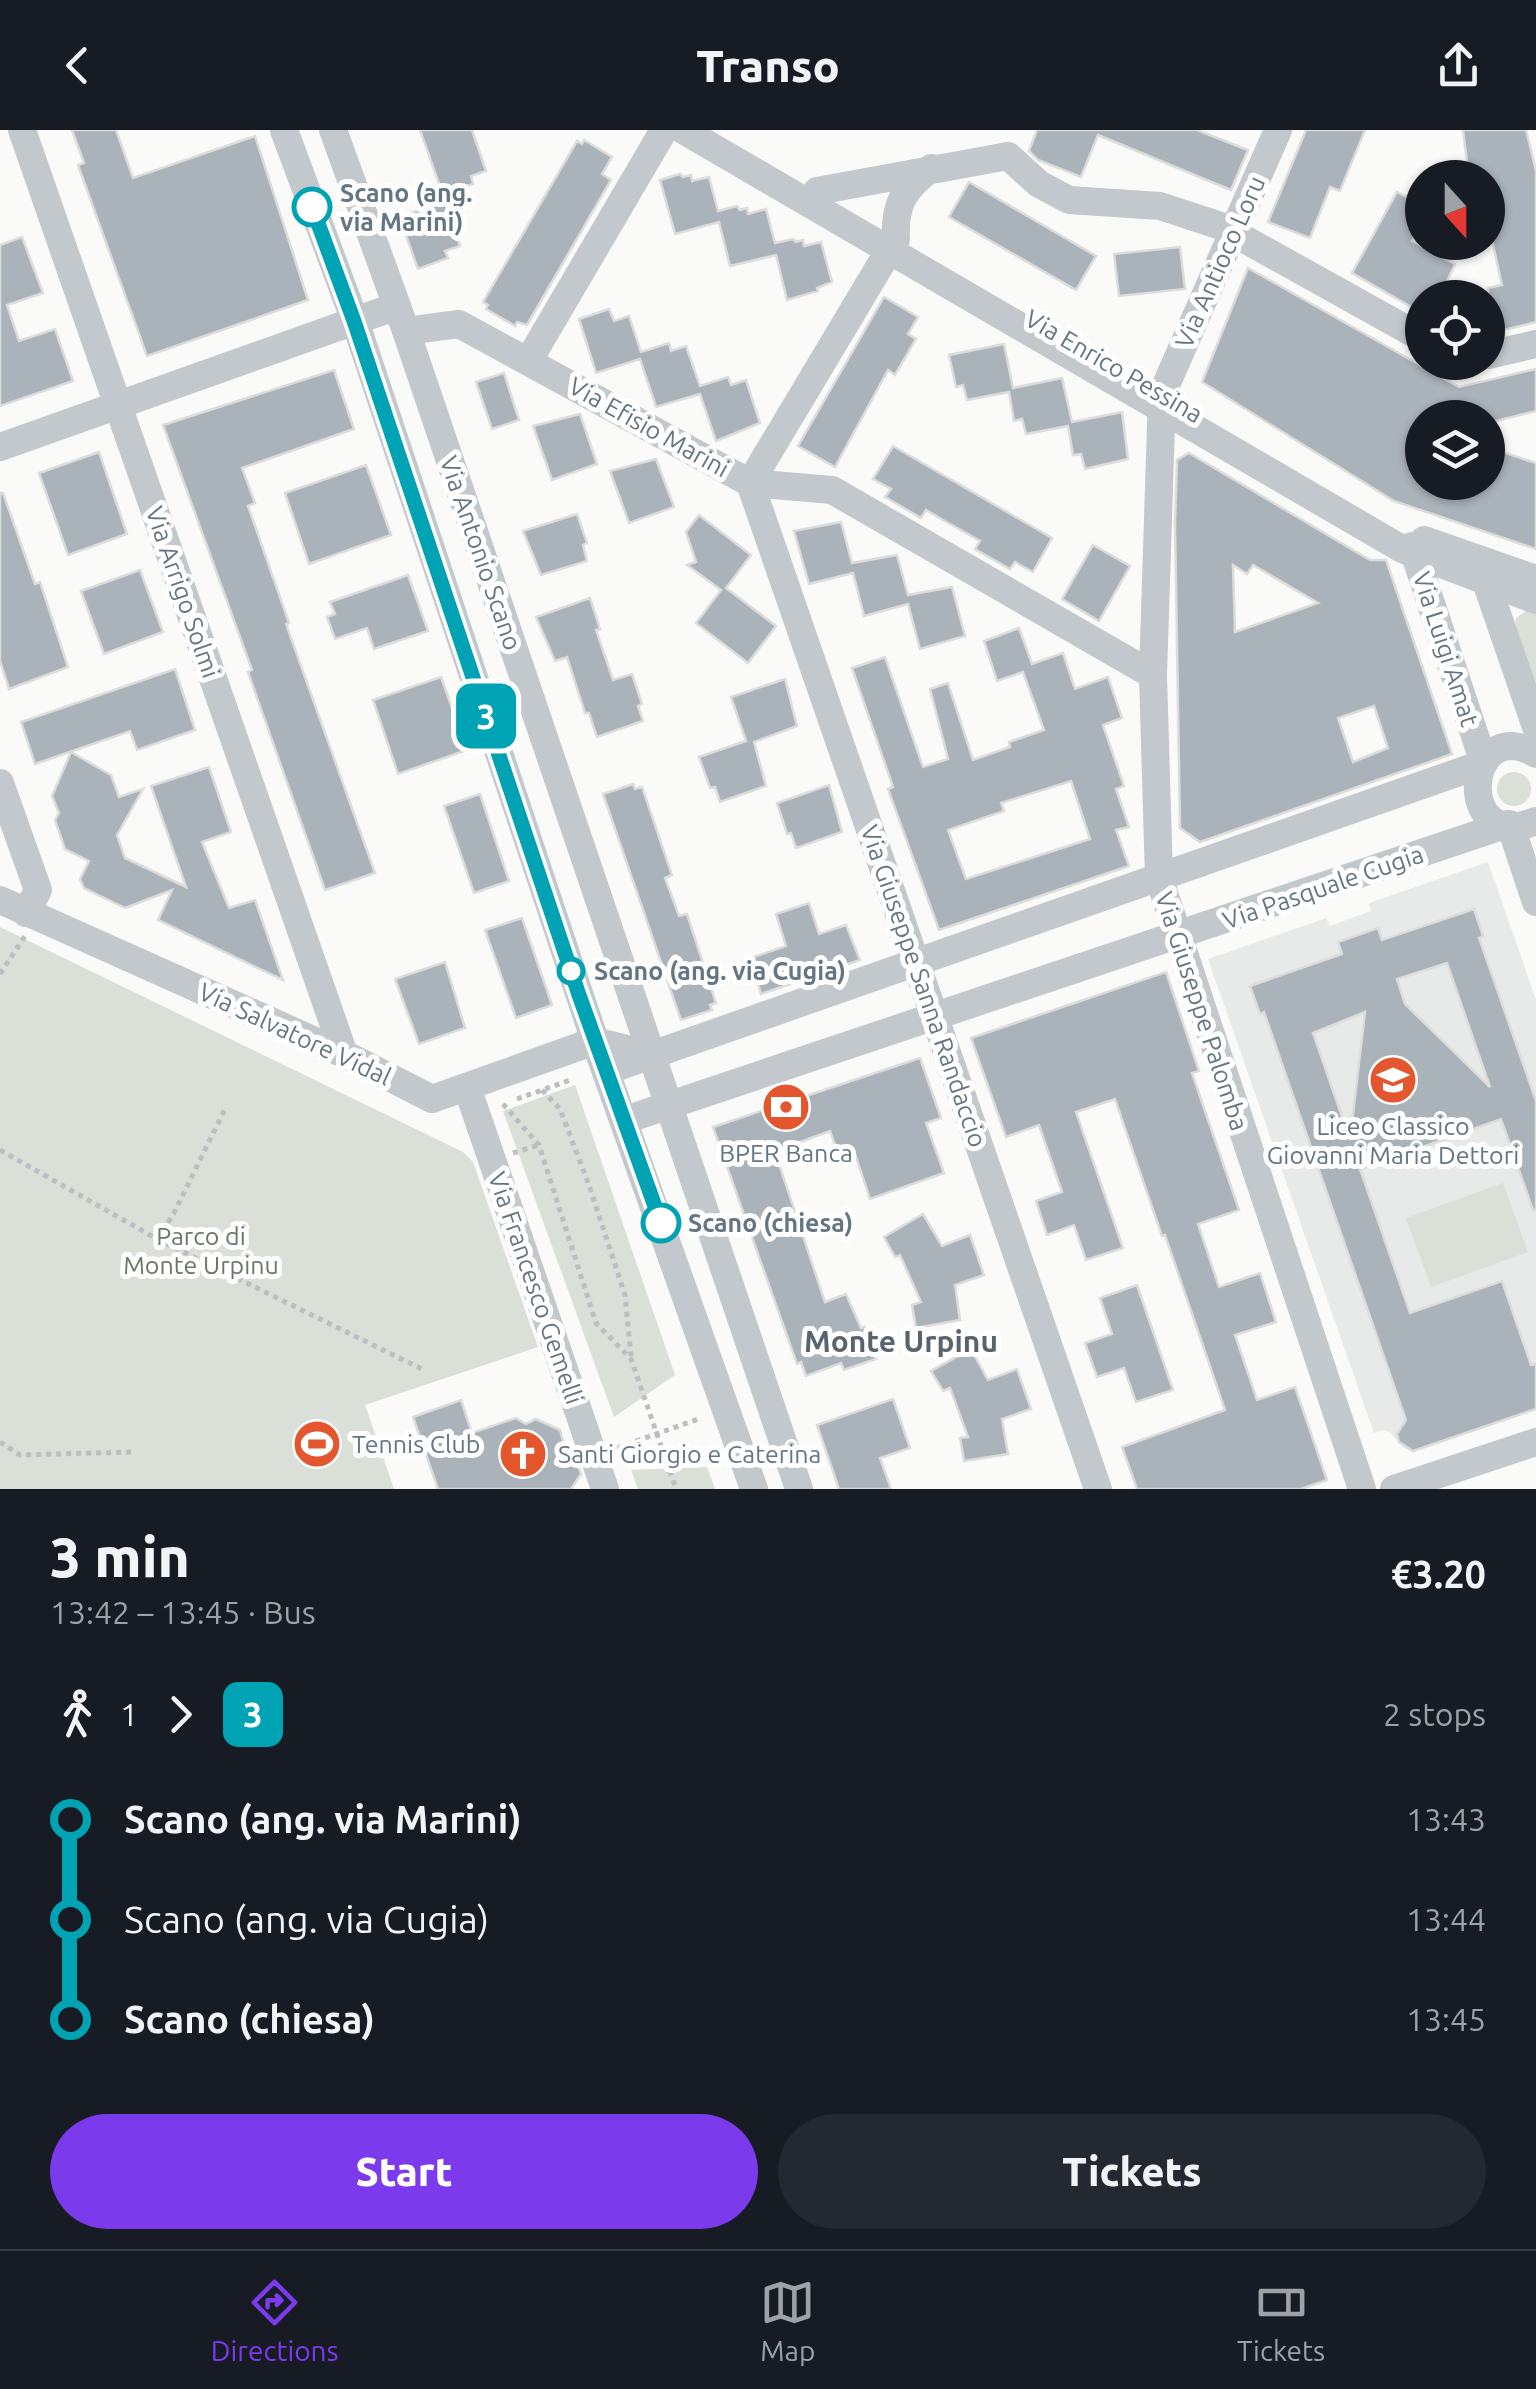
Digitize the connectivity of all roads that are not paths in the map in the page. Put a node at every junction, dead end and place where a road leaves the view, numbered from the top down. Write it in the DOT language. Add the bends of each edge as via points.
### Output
graph roads {
  1 [pos="22,130"];
  2 [pos="284,130"];
  3 [pos="334,130"];
  4 [pos="664,130"];
  5 [pos="683,130"];
  6 [pos="704,130"];
  7 [pos="1278,130"];
  8 [pos="1011,143"];
  9 [pos="931,168"];
  10 [pos="817,191"];
  11 [pos="1234,234"];
  12 [pos="893,244"];
  13 [pos="402,319"];
  14 [pos="354,321"];
  15 [pos="1405,329"];
  16 [pos="1536,344"];
  17 [pos="1505,351"];
  18 [pos="529,360"];
  19 [pos="1162,402"];
  20 [pos="118,404"];
  21 [pos="0,447"];
  22 [pos="750,483"];
  23 [pos="1411,545"];
  24 [pos="1482,571"];
  25 [pos="1536,579"];
  26 [pos="1536,600"];
  27 [pos="1153,675"];
  28 [pos="1536,728"];
  29 [pos="1536,754"];
  30 [pos="1483,763"];
  31 [pos="0,783"];
  32 [pos="1518,823"];
  33 [pos="1159,878"];
  34 [pos="0,900"];
  35 [pos="1536,902"];
  36 [pos="28,922"];
  37 [pos="1176,937"];
  38 [pos="916,962"];
  39 [pos="935,1017"];
  40 [pos="595,1041"];
  41 [pos="344,1054"];
  42 [pos="651,1055"];
  43 [pos="593,1074"];
  44 [pos="467,1087"];
  45 [pos="669,1106"];
  46 [pos="625,1120"];
  47 [pos="1536,1442"];
  48 [pos="605,1489"];
  49 [pos="754,1489"];
  50 [pos="800,1489"];
  51 [pos="1098,1489"];
  52 [pos="1362,1489"];
  53 [pos="1394,1489"];
  1 -- 20 [label="street, Via Arrigo Solmi"];
  2 -- 14 [label="street, Via Antonio Scano"];
  3 -- 13 [label="street, Via Antonio Scano"];
  4 -- 18 [label="street"];
  5 -- 12 [label="street"];
  6 -- 10 [label="street"];
  7 -- 11 [label="street, Via Antioco Loru"];
  8 -- 9 [label="street"];
  8 -- 11 [label="street" via="1039,184 1070,200 1160,206"];
  9 -- 10 [label="street"];
  9 -- 12 [label="street" via="898,202"];
  10 -- 12 [label="street"];
  11 -- 15 [label="street"];
  11 -- 19 [label="street, Via Antioco Loru"];
  12 -- 19 [label="street, Via Enrico Pessina"];
  12 -- 22 [label="street"];
  13 -- 14 [label="street, Via Efisio Marini"];
  13 -- 18 [label="street, Via Efisio Marini" via="460,324"];
  13 -- 42 [label="street, Via Antonio Scano"];
  14 -- 20 [label="street, Via Efisio Marini"];
  14 -- 40 [label="street, Via Antonio Scano"];
  16 -- 17 [label="street"];
  18 -- 22 [label="street, Via Efisio Marini"];
  19 -- 23 [label="street, Via Enrico Pessina"];
  19 -- 27 [label="street, Via Giuseppe Palomba"];
  20 -- 21 [label="street, Via Efisio Marini"];
  20 -- 41 [label="street, Via Arrigo Solmi"];
  22 -- 27 [label="street, Via Efisio Marini" via="832,490"];
  22 -- 38 [label="street, Via Giuseppe Sanna Randaccio"];
  23 -- 24 [label="street, Via Enrico Pessina"];
  23 -- 30 [label="street, Via Luigi Amat"];
  24 -- 25 [label="street, Via Enrico Pessina"];
  24 -- 26 [label="street"];
  24 -- 28 [label="street"];
  27 -- 33 [label="street, Via Giuseppe Palomba"];
  29 -- 30 [label="street, Via Luigi Amat" via="1511,747"];
  30 -- 32 [label="street, Via Luigi Amat" via="1478,800 1486,813"];
  30 -- 33 [label="street"];
  31 -- 36 [label="street" via="38,890"];
  32 -- 35 [label="street, Via Luigi Amat"];
  32 -- 37 [label="street, Via Pasquale Cugia"];
  33 -- 37 [label="street, Via Giuseppe Palomba"];
  33 -- 38 [label="street"];
  34 -- 36 [label="street, Via Salvatore Vidal"];
  36 -- 41 [label="street, Via Salvatore Vidal"];
  37 -- 39 [label="street, Via Pasquale Cugia"];
  37 -- 52 [label="street, Via Giuseppe Palomba"];
  38 -- 39 [label="street, Via Giuseppe Sanna Randaccio"];
  38 -- 42 [label="street"];
  39 -- 45 [label="street, Via Pasquale Cugia"];
  39 -- 51 [label="street, Via Giuseppe Sanna Randaccio"];
  40 -- 42 [label="street"];
  40 -- 43 [label="street, Via Antonio Scano"];
  40 -- 44 [label="street, Via Salvatore Vidal"];
  41 -- 44 [label="street, Via Salvatore Vidal" via="432,1099"];
  42 -- 43 [label="street"];
  42 -- 45 [label="street, Via Antonio Scano"];
  43 -- 46 [label="street, Via Antonio Scano"];
  44 -- 48 [label="street, Via Francesco Gemelli"];
  45 -- 46 [label="street, Via Pasquale Cugia"];
  45 -- 50 [label="street, Via Antonio Scano"];
  46 -- 49 [label="street, Via Antonio Scano"];
  47 -- 53 [label="street"];
}
